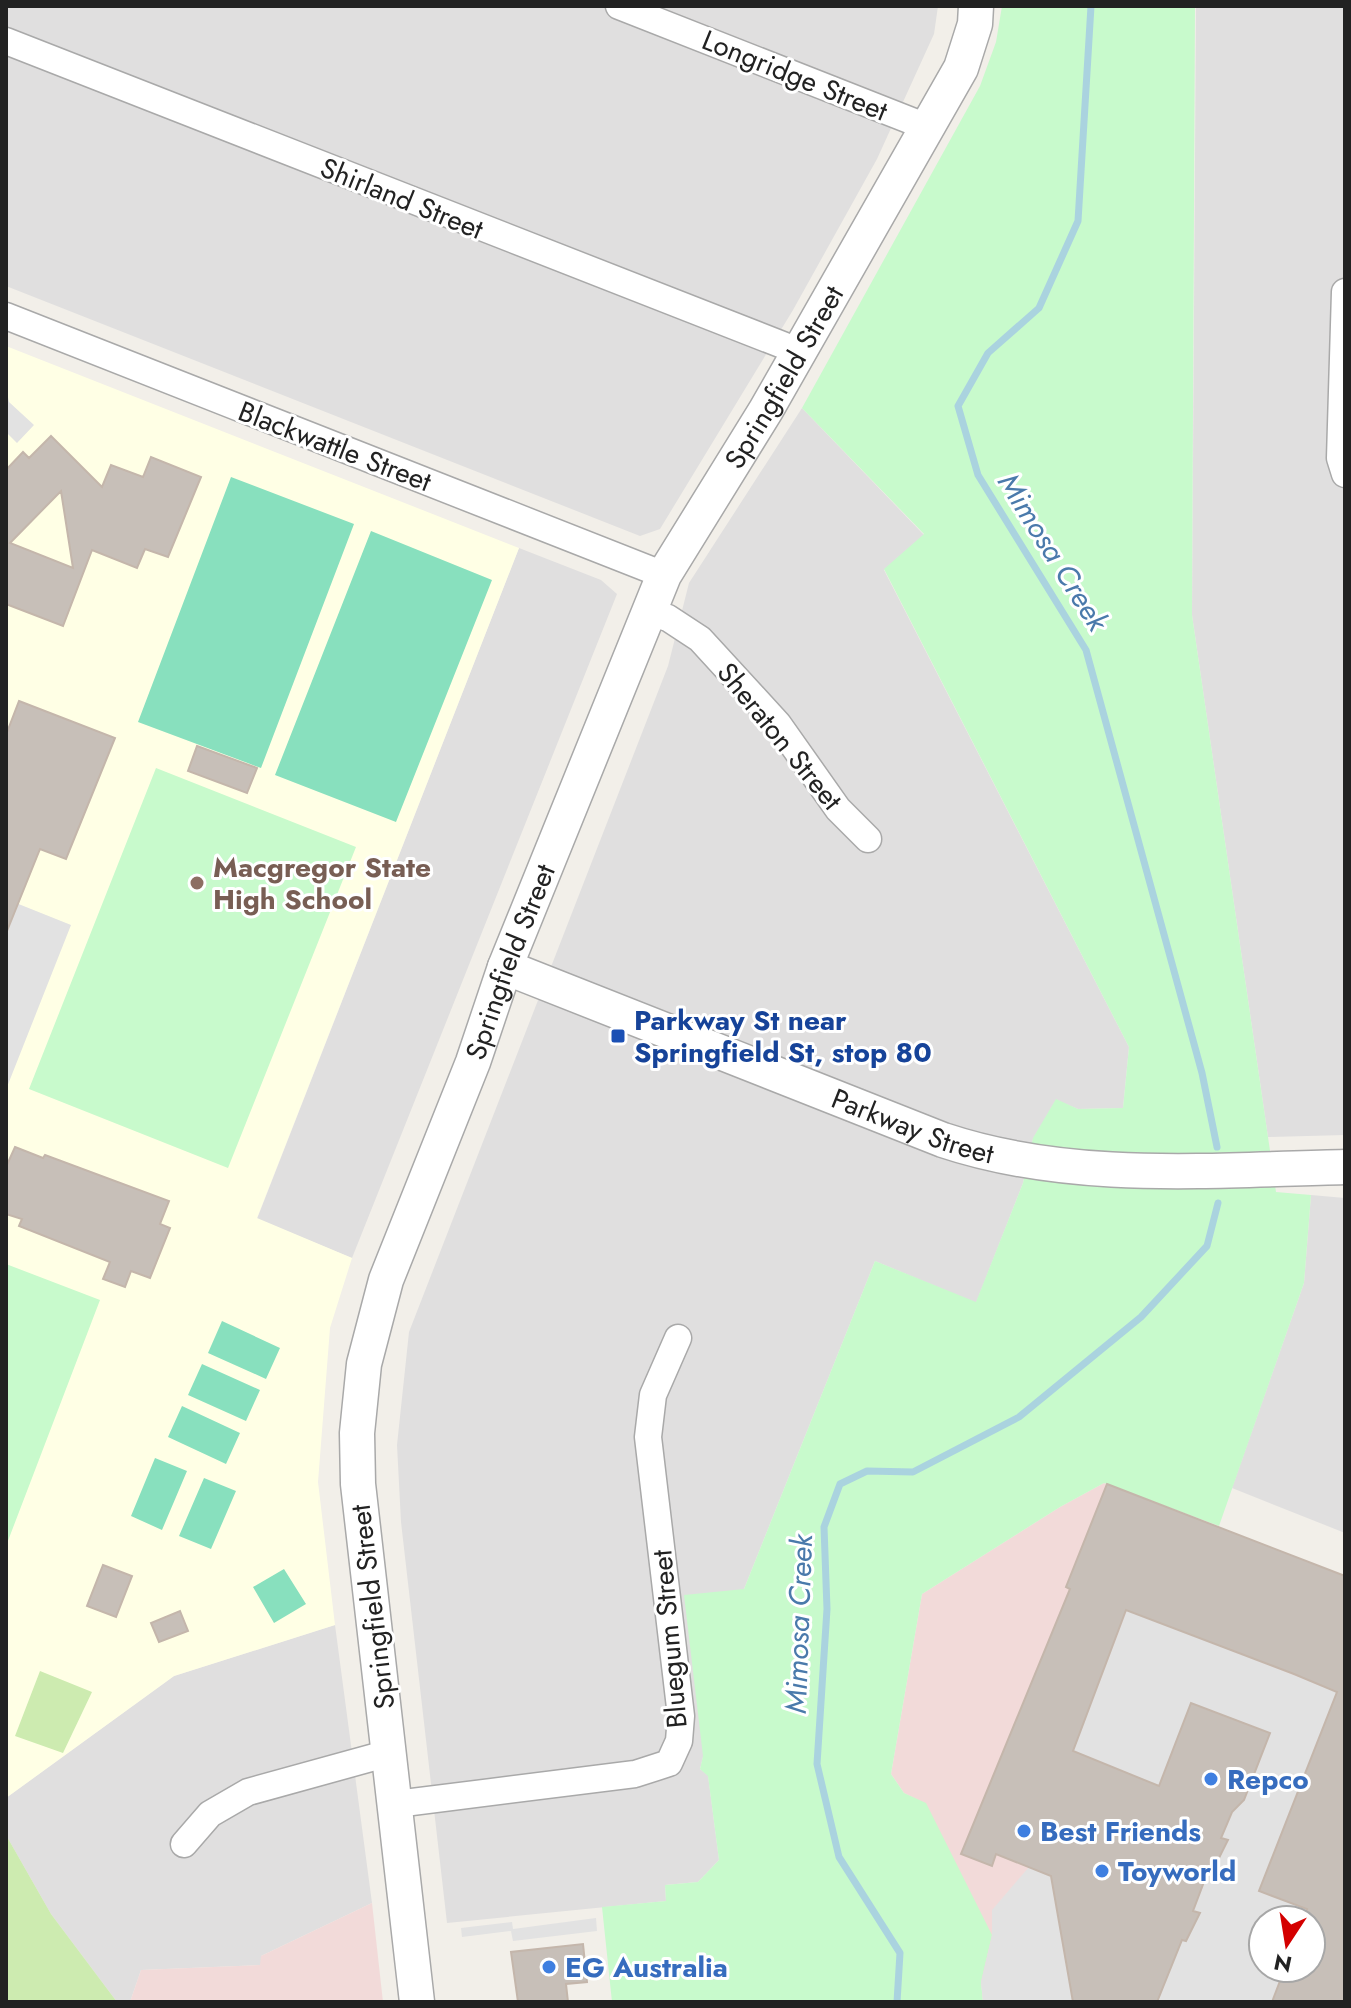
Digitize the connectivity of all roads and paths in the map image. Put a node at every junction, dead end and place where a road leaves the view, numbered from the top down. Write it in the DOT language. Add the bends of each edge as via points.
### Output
graph roads {
  1 [pos="619,6"];
  2 [pos="976,6"];
  3 [pos="6,41"];
  4 [pos="927,127"];
  5 [pos="1345,292"];
  6 [pos="6,316"];
  7 [pos="798,351"];
  8 [pos="1345,474"];
  9 [pos="664,575"];
  10 [pos="649,612"];
  11 [pos="868,839"];
  12 [pos="505,967"];
  13 [pos="1345,1167"];
  14 [pos="678,1338"];
  15 [pos="389,1753"];
  16 [pos="396,1804"];
  17 [pos="184,1844"];
  18 [pos="417,2002"];
  1 -- 4 [label="street, Longridge Street"];
  2 -- 4 [label="street, Springfield Street" via="961,68"];
  3 -- 7 [label="street, Shirland Street"];
  4 -- 7 [label="street, Springfield Street"];
  5 -- 8 [label="street" via="1340,458"];
  6 -- 9 [label="street, Blackwattle Street"];
  7 -- 9 [label="street, Springfield Street"];
  9 -- 10 [label="street, Springfield Street"];
  10 -- 11 [label="street, Sheraton Street" via="700,639 778,724 838,809"];
  10 -- 12 [label="street, Springfield Street"];
  12 -- 13 [label="street, Parkway Street" via="987,1155 1043,1165 1158,1171"];
  12 -- 15 [label="street, Springfield Street" via="388,1275 364,1364 358,1484"];
  14 -- 16 [label="street, Bluegum Street" via="653,1395 648,1437 681,1716 679,1741 669,1763 635,1774"];
  15 -- 16 [label="street, Springfield Street"];
  15 -- 17 [label="street" via="248,1792 210,1814"];
  16 -- 18 [label="street, Springfield Street"];
}
